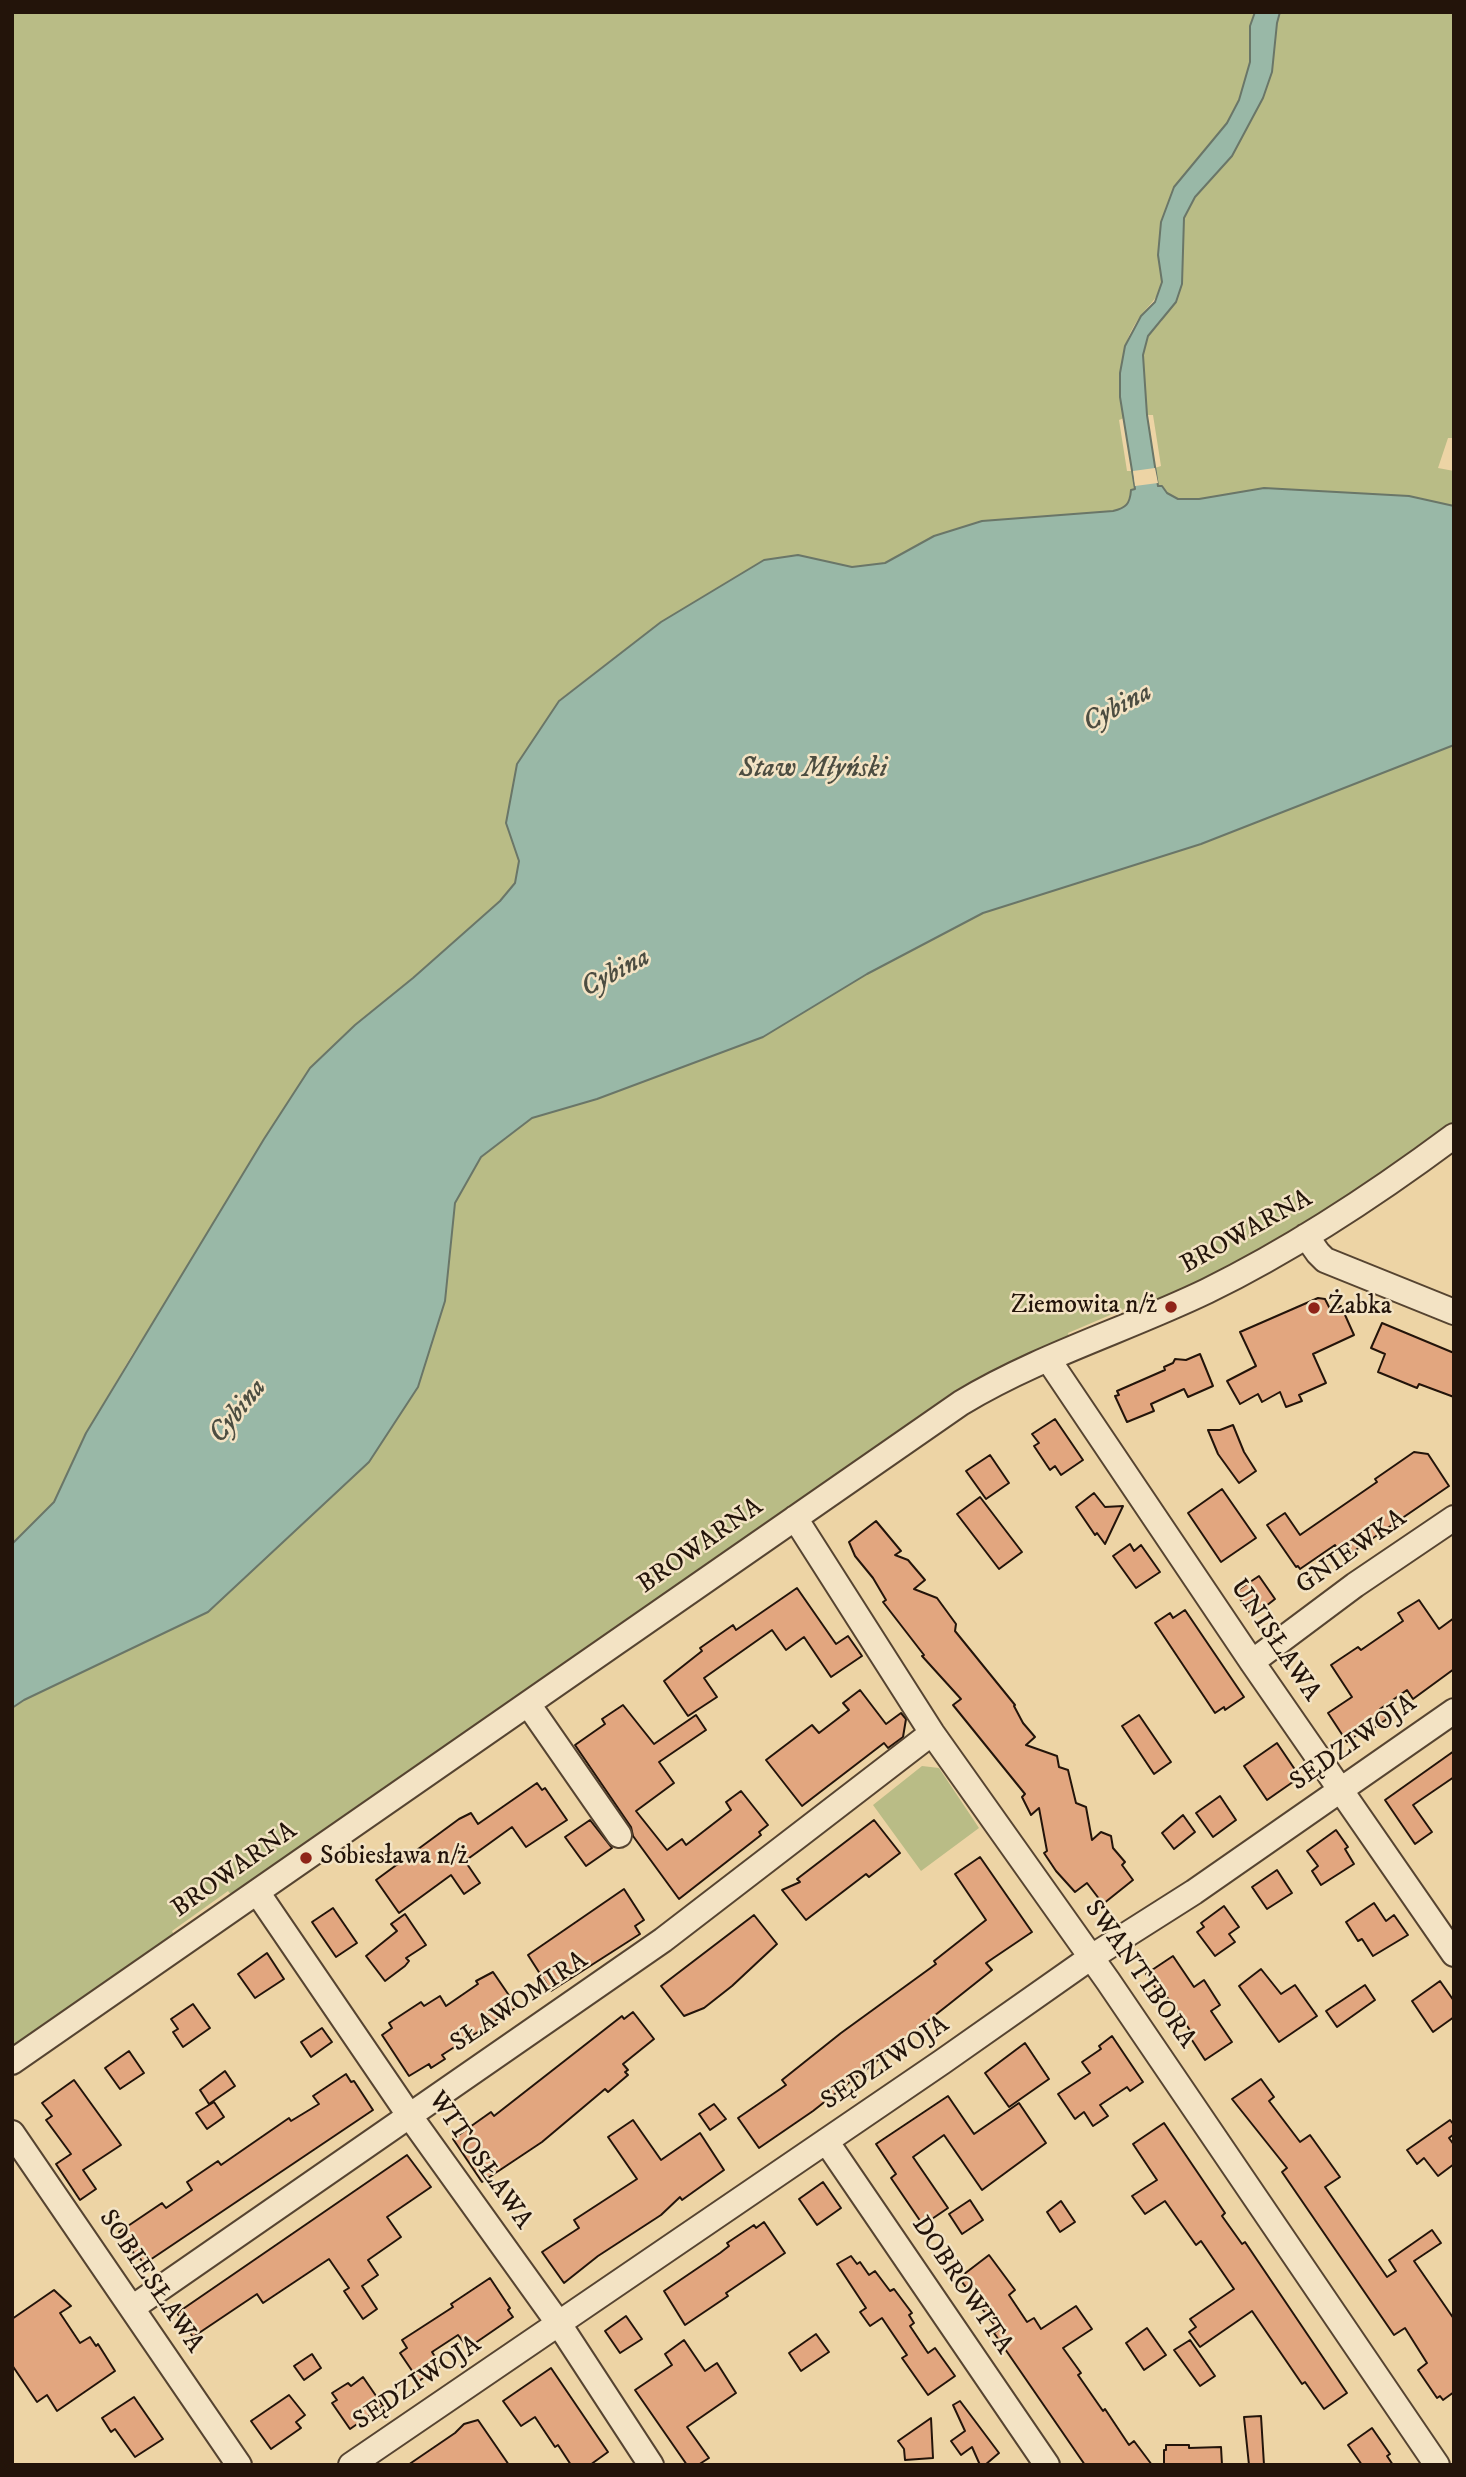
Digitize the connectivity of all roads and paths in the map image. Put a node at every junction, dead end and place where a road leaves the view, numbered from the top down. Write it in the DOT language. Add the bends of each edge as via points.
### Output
graph roads {
  1 [pos="1454,1136"];
  2 [pos="1306,1236"];
  3 [pos="1454,1312"];
  4 [pos="1048,1359"];
  5 [pos="794,1518"];
  6 [pos="1454,1518"];
  7 [pos="1252,1662"];
  8 [pos="528,1704"];
  9 [pos="1454,1711"];
  10 [pos="932,1733"];
  11 [pos="1340,1789"];
  12 [pos="619,1835"];
  13 [pos="257,1892"];
  14 [pos="1454,1954"];
  15 [pos="1090,1958"];
  16 [pos="12,2062"];
  17 [pos="409,2115"];
  18 [pos="12,2133"];
  19 [pos="826,2141"];
  20 [pos="132,2308"];
  21 [pos="559,2324"];
  22 [pos="239,2465"];
  23 [pos="351,2465"];
  24 [pos="651,2465"];
  25 [pos="1047,2465"];
  26 [pos="1437,2465"];
  1 -- 2 [label="street, BROWARNA"];
  2 -- 3 [label="street" via="1325,1260"];
  2 -- 4 [label="street, BROWARNA" via="1205,1292"];
  4 -- 5 [label="street, BROWARNA" via="961,1403"];
  4 -- 7 [label="street, UNISŁAWA"];
  5 -- 8 [label="street, BROWARNA"];
  5 -- 10 [label="street, SWANTIBORA"];
  6 -- 7 [label="street, GNIEWKA"];
  7 -- 11 [label="street, UNISŁAWA"];
  8 -- 12 [label="street"];
  8 -- 13 [label="street, BROWARNA"];
  9 -- 11 [label="street, SĘDZIWOJA"];
  10 -- 15 [label="street, SWANTIBORA"];
  10 -- 17 [label="street, SŁAWOMIRA" via="701,1912"];
  11 -- 14 [label="street, UNISŁAWA"];
  11 -- 15 [label="street, SĘDZIWOJA" via="1194,1892"];
  13 -- 16 [label="street, BROWARNA"];
  13 -- 17 [label="street, WITOSŁAWA"];
  15 -- 19 [label="street, SĘDZIWOJA"];
  15 -- 26 [label="street, SWANTIBORA"];
  17 -- 20 [label="street, SŁAWOMIRA"];
  17 -- 21 [label="street, WITOSŁAWA"];
  18 -- 20 [label="street, SOBIESŁAWA"];
  19 -- 21 [label="street, SĘDZIWOJA"];
  19 -- 25 [label="street, DOBROWITA"];
  20 -- 22 [label="street, SOBIESŁAWA"];
  21 -- 23 [label="street, SĘDZIWOJA"];
  21 -- 24 [label="street, WITOSŁAWA"];
}
